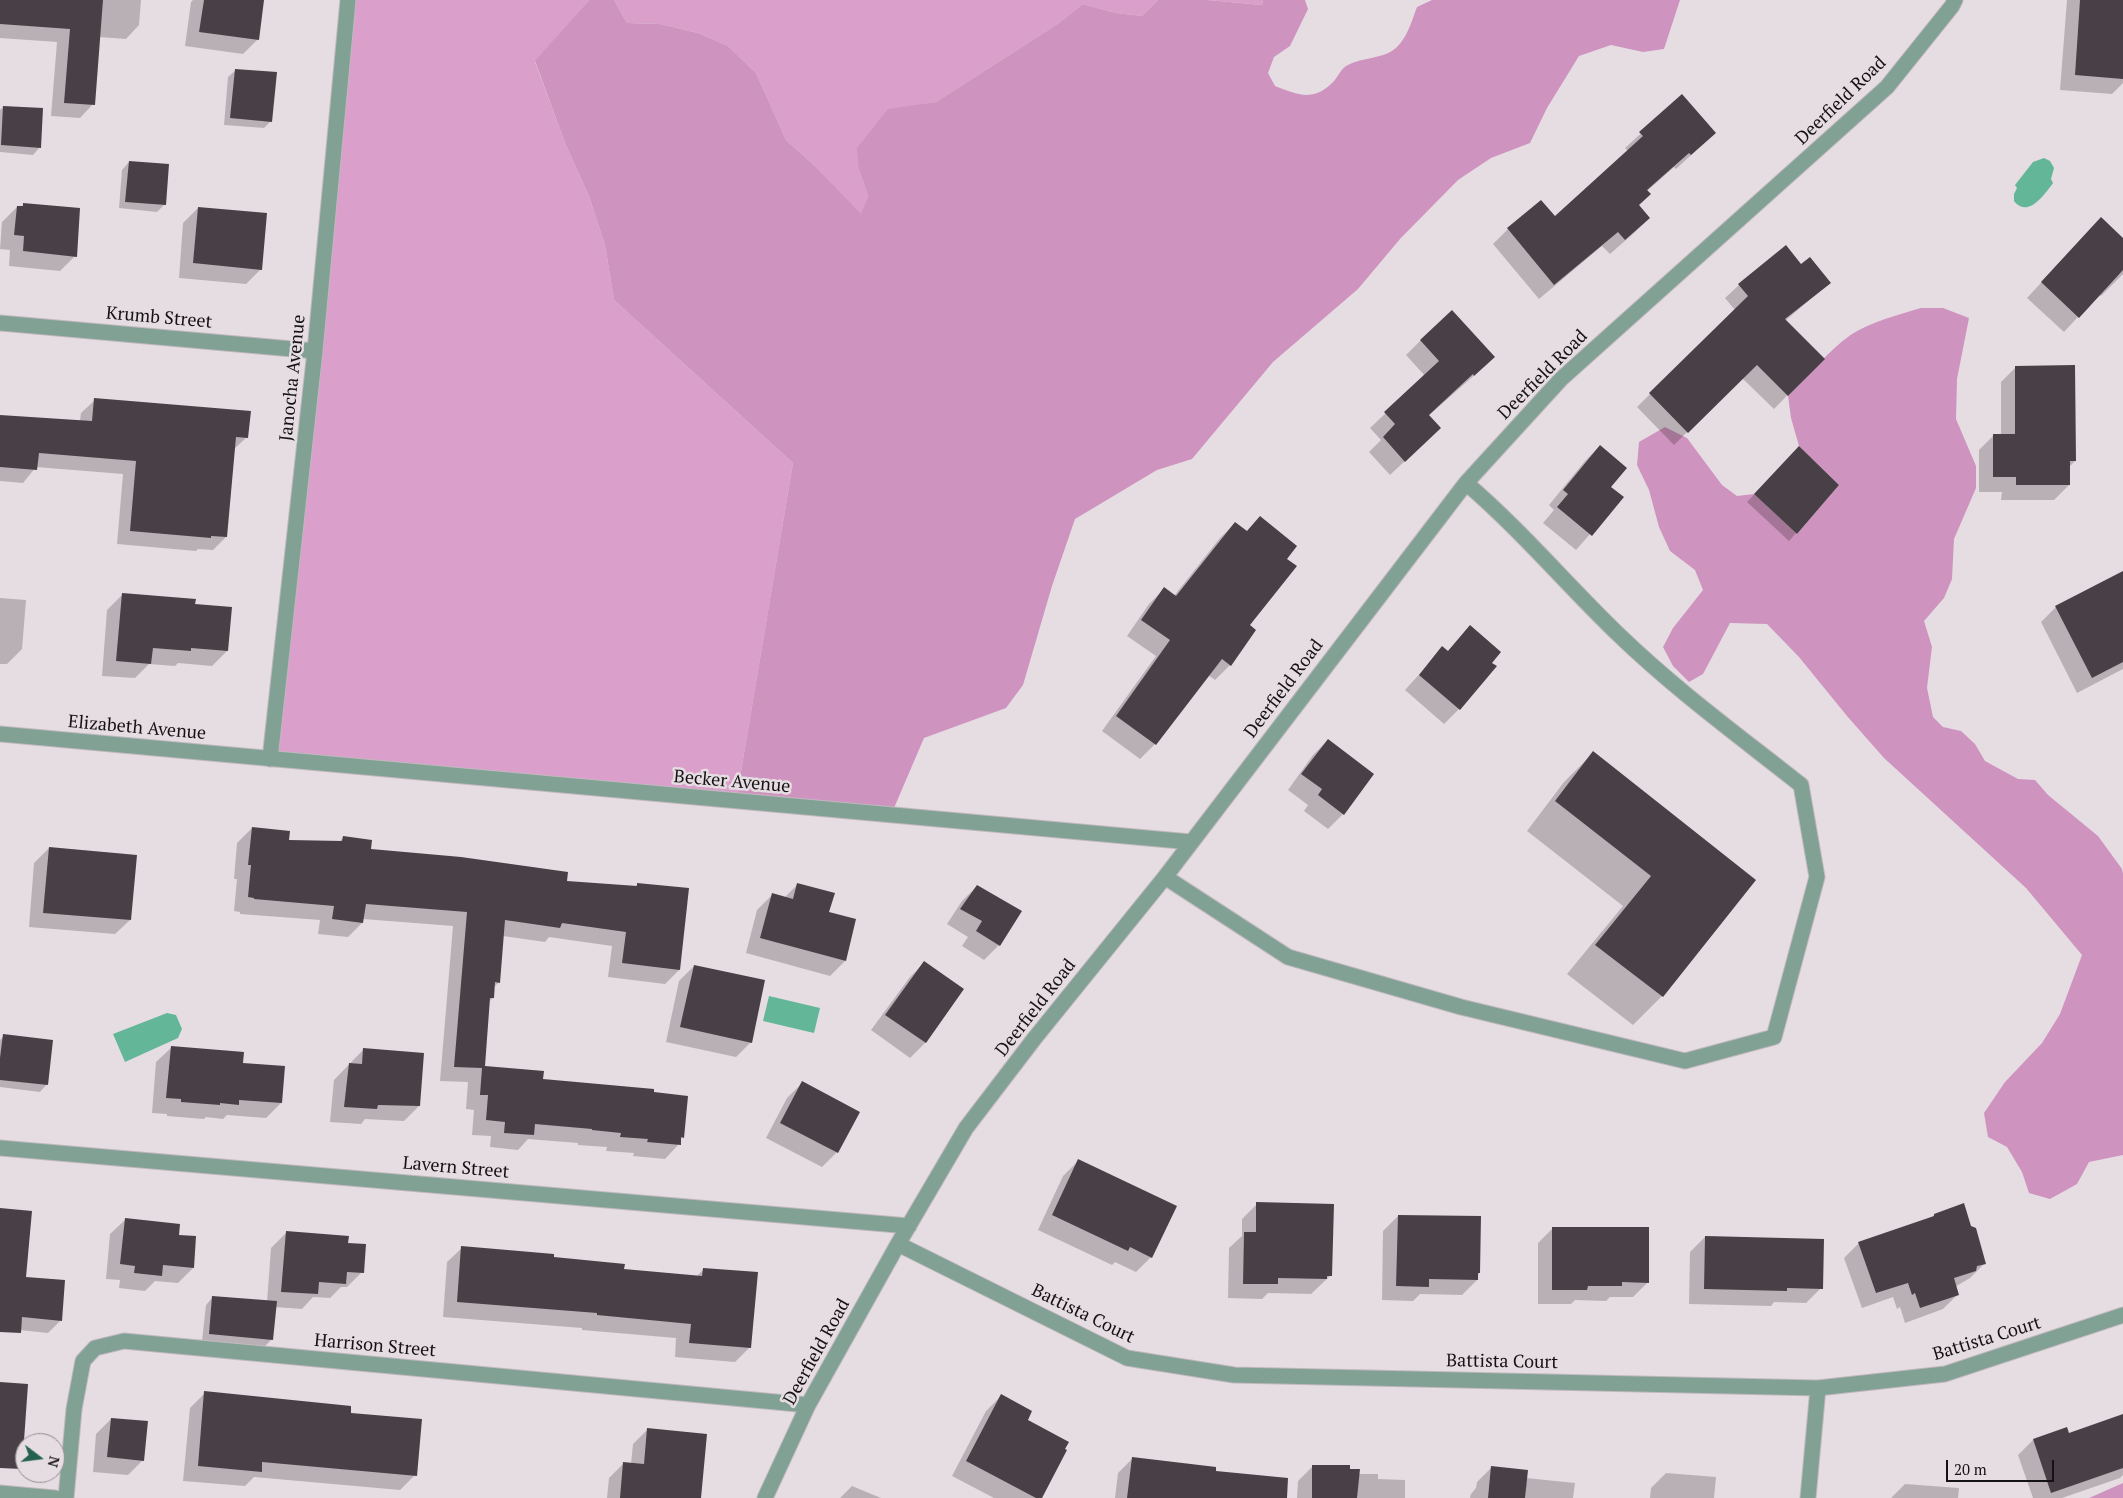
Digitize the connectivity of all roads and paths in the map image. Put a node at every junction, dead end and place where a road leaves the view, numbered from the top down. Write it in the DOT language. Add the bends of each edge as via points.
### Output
graph roads {
  1 [pos="348,0"];
  2 [pos="1955,0"];
  3 [pos="0,323"];
  4 [pos="315,351"];
  5 [pos="1466,482"];
  6 [pos="0,734"];
  7 [pos="270,759"];
  8 [pos="1191,842"];
  9 [pos="1165,877"];
  10 [pos="0,1148"];
  11 [pos="909,1226"];
  12 [pos="898,1244"];
  13 [pos="2123,1315"];
  14 [pos="1818,1388"];
  15 [pos="808,1405"];
  16 [pos="0,1493"];
  17 [pos="55,1498"];
  18 [pos="66,1498"];
  19 [pos="765,1498"];
  20 [pos="1808,1498"];
  1 -- 4 [label="street, Janocha Avenue"];
  2 -- 5 [label="street, Deerfield Road" via="1887,87 1561,379"];
  3 -- 4 [label="street, Krumb Street"];
  4 -- 7 [label="street, Janocha Avenue"];
  5 -- 8 [label="street, Deerfield Road"];
  5 -- 9 [label="street" via="1498,510 1619,635 1678,688 1801,785 1817,877 1774,1037 1685,1061 1461,1007 1288,957"];
  6 -- 7 [label="street, Elizabeth Avenue"];
  7 -- 8 [label="street, Becker Avenue"];
  8 -- 9 [label="street, Deerfield Road"];
  9 -- 11 [label="street, Deerfield Road" via="966,1128"];
  10 -- 11 [label="street, Lavern Street"];
  11 -- 12 [label="street, Deerfield Road"];
  12 -- 14 [label="street, Battista Court" via="1127,1358 1234,1375"];
  12 -- 15 [label="street, Deerfield Road"];
  13 -- 14 [label="street, Battista Court" via="1945,1374"];
  14 -- 20 [label="street"];
  15 -- 18 [label="street, Harrison Street" via="124,1341 96,1348 83,1361 74,1409"];
  15 -- 19 [label="street, Deerfield Road"];
  16 -- 17 [label="street"];
}
